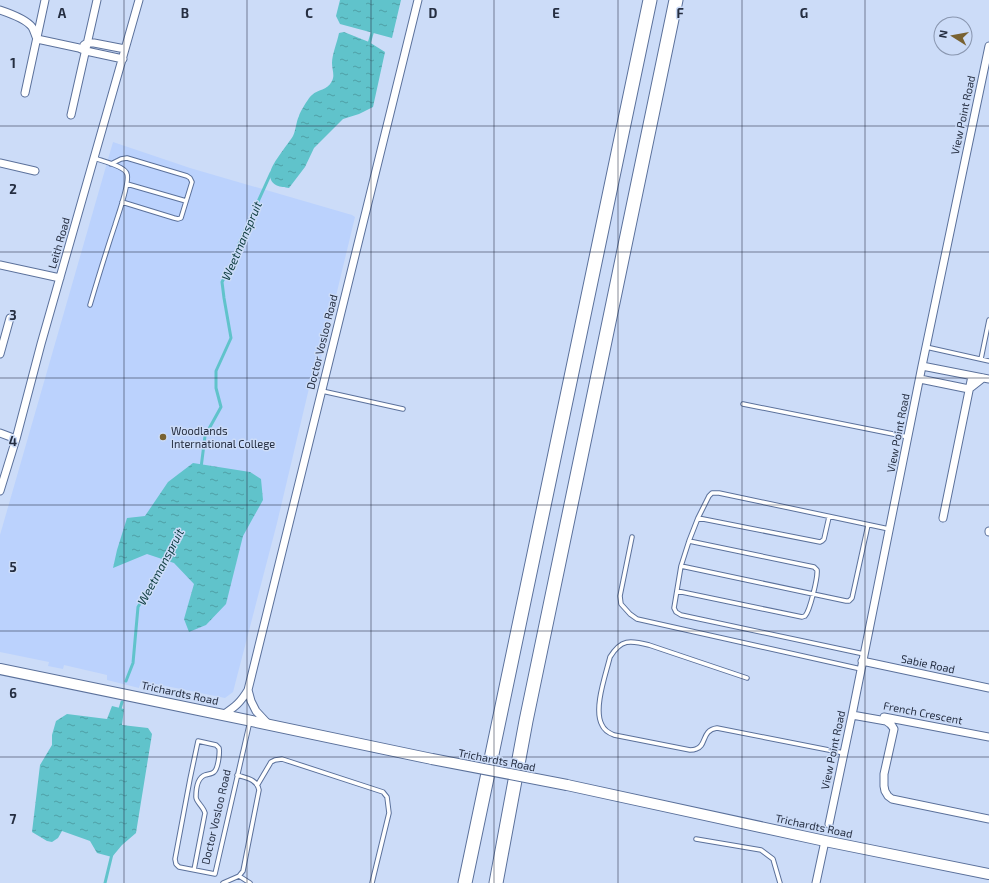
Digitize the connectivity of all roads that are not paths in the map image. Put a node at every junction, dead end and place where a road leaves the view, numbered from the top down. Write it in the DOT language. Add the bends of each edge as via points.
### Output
graph roads {
  1 [pos="45,0"];
  2 [pos="97,0"];
  3 [pos="139,0"];
  4 [pos="418,0"];
  5 [pos="650,0"];
  6 [pos="676,0"];
  7 [pos="0,10"];
  8 [pos="37,39"];
  9 [pos="87,43"];
  10 [pos="989,46"];
  11 [pos="125,49"];
  12 [pos="82,50"];
  13 [pos="123,59"];
  14 [pos="26,93"];
  15 [pos="71,115"];
  16 [pos="94,158"];
  17 [pos="0,163"];
  18 [pos="111,164"];
  19 [pos="35,171"];
  20 [pos="127,184"];
  21 [pos="186,200"];
  22 [pos="122,202"];
  23 [pos="0,265"];
  24 [pos="60,278"];
  25 [pos="90,305"];
  26 [pos="10,318"];
  27 [pos="989,320"];
  28 [pos="926,347"];
  29 [pos="0,354"];
  30 [pos="981,359"];
  31 [pos="989,360"];
  32 [pos="922,366"];
  33 [pos="972,376"];
  34 [pos="920,379"];
  35 [pos="986,379"];
  36 [pos="969,389"];
  37 [pos="322,391"];
  38 [pos="743,404"];
  39 [pos="403,409"];
  40 [pos="0,433"];
  41 [pos="908,437"];
  42 [pos="16,439"];
  43 [pos="0,491"];
  44 [pos="830,517"];
  45 [pos="698,518"];
  46 [pos="943,518"];
  47 [pos="868,525"];
  48 [pos="889,529"];
  49 [pos="632,537"];
  50 [pos="689,541"];
  51 [pos="681,566"];
  52 [pos="677,591"];
  53 [pos="813,594"];
  54 [pos="864,654"];
  55 [pos="862,665"];
  56 [pos="0,669"];
  57 [pos="748,678"];
  58 [pos="989,688"];
  59 [pos="248,690"];
  60 [pos="852,713"];
  61 [pos="223,714"];
  62 [pos="250,720"];
  63 [pos="269,725"];
  64 [pos="989,737"];
  65 [pos="844,753"];
  66 [pos="237,775"];
  67 [pos="190,779"];
  68 [pos="199,780"];
  69 [pos="258,784"];
  70 [pos="989,820"];
  71 [pos="829,824"];
  72 [pos="696,839"];
  73 [pos="825,841"];
  74 [pos="194,870"];
  75 [pos="989,874"];
  76 [pos="239,876"];
  77 [pos="223,883"];
  78 [pos="250,883"];
  79 [pos="372,883"];
  80 [pos="464,883"];
  81 [pos="496,883"];
  82 [pos="780,883"];
  83 [pos="816,883"];
  1 -- 8 [label="street"];
  2 -- 9 [label="street"];
  3 -- 11 [label="street, Leith Road"];
  4 -- 37 [label="street, Doctor Vosloo Road"];
  5 -- 80 [label="highway"];
  6 -- 81 [label="highway" via="527,714"];
  7 -- 8 [label="street" via="25,21 33,28"];
  8 -- 12 [label="street"];
  8 -- 14 [label="street"];
  9 -- 11 [label="street"];
  9 -- 12 [label="street"];
  10 -- 28 [label="street, View Point Road"];
  11 -- 13 [label="street, Leith Road"];
  12 -- 13 [label="street"];
  12 -- 15 [label="street"];
  13 -- 16 [label="street, Leith Road"];
  16 -- 18 [label="lane"];
  16 -- 24 [label="street, Leith Road"];
  17 -- 19 [label="street"];
  18 -- 20 [label="lane" via="125,170"];
  18 -- 21 [label="lane" via="127,158 187,176 192,182"];
  20 -- 21 [label="lane"];
  20 -- 22 [label="lane"];
  21 -- 22 [label="lane" via="181,218"];
  22 -- 25 [label="lane"];
  23 -- 24 [label="street"];
  24 -- 42 [label="street, Leith Road"];
  26 -- 29 [label="street"];
  27 -- 30 [label="lane"];
  28 -- 30 [label="lane"];
  28 -- 32 [label="street, View Point Road"];
  30 -- 31 [label="lane"];
  32 -- 33 [label="street"];
  32 -- 34 [label="street, View Point Road"];
  33 -- 35 [label="street"];
  33 -- 36 [label="street"];
  34 -- 36 [label="street"];
  34 -- 41 [label="street, View Point Road"];
  35 -- 36 [label="street"];
  36 -- 46 [label="street"];
  37 -- 39 [label="lane"];
  37 -- 59 [label="street, Doctor Vosloo Road"];
  38 -- 41 [label="lane"];
  40 -- 42 [label="street"];
  41 -- 48 [label="street, View Point Road"];
  42 -- 43 [label="street, Leith Road"];
  44 -- 45 [label="lane" via="712,493 708,496"];
  44 -- 45 [label="lane" via="824,539 820,542"];
  44 -- 47 [label="lane"];
  45 -- 50 [label="lane"];
  47 -- 48 [label="lane"];
  47 -- 53 [label="lane" via="852,598 846,601"];
  48 -- 54 [label="street, View Point Road"];
  49 -- 55 [label="lane" via="620,596 621,604 637,619"];
  50 -- 51 [label="lane"];
  50 -- 53 [label="lane" via="814,567 818,574"];
  51 -- 52 [label="lane"];
  51 -- 53 [label="lane"];
  52 -- 53 [label="lane" via="802,617 808,613"];
  52 -- 54 [label="lane" via="674,608 681,615"];
  54 -- 55 [label="street, View Point Road"];
  55 -- 58 [label="street, Sabie Road"];
  55 -- 60 [label="street, View Point Road"];
  56 -- 61 [label="street, Trichardts Road"];
  57 -- 65 [label="lane" via="649,645 628,641 614,650 610,657 598,704 599,716 602,725 614,735 690,750 701,746 706,734 712,728 717,728"];
  59 -- 61 [label="street, Doctor Vosloo Road" via="236,706"];
  59 -- 63 [label="street" via="256,711"];
  60 -- 64 [label="street, French Crescent"];
  60 -- 65 [label="street, View Point Road"];
  60 -- 70 [label="street, French Crescent" via="890,722 894,729 884,774 885,792 892,800"];
  61 -- 62 [label="street, Trichardts Road"];
  62 -- 63 [label="street, Trichardts Road"];
  62 -- 66 [label="lane, Doctor Vosloo Road"];
  63 -- 73 [label="street, Trichardts Road, bridge"];
  65 -- 71 [label="street, View Point Road"];
  66 -- 69 [label="lane"];
  66 -- 74 [label="lane, Doctor Vosloo Road" via="215,874"];
  67 -- 68 [label="lane"];
  67 -- 68 [label="lane, Doctor Vosloo Road" via="198,741 216,745 220,752 216,771"];
  67 -- 74 [label="lane, Doctor Vosloo Road" via="175,859 179,867"];
  68 -- 74 [label="lane" via="196,798 205,813"];
  69 -- 76 [label="lane" via="243,872"];
  69 -- 79 [label="lane" via="271,762 282,759 383,792 387,797 389,813"];
  72 -- 82 [label="lane" via="760,850 773,859"];
  73 -- 75 [label="street, Trichardts Road"];
  73 -- 83 [label="street"];
  76 -- 77 [label="lane"];
  76 -- 78 [label="lane"];
}
